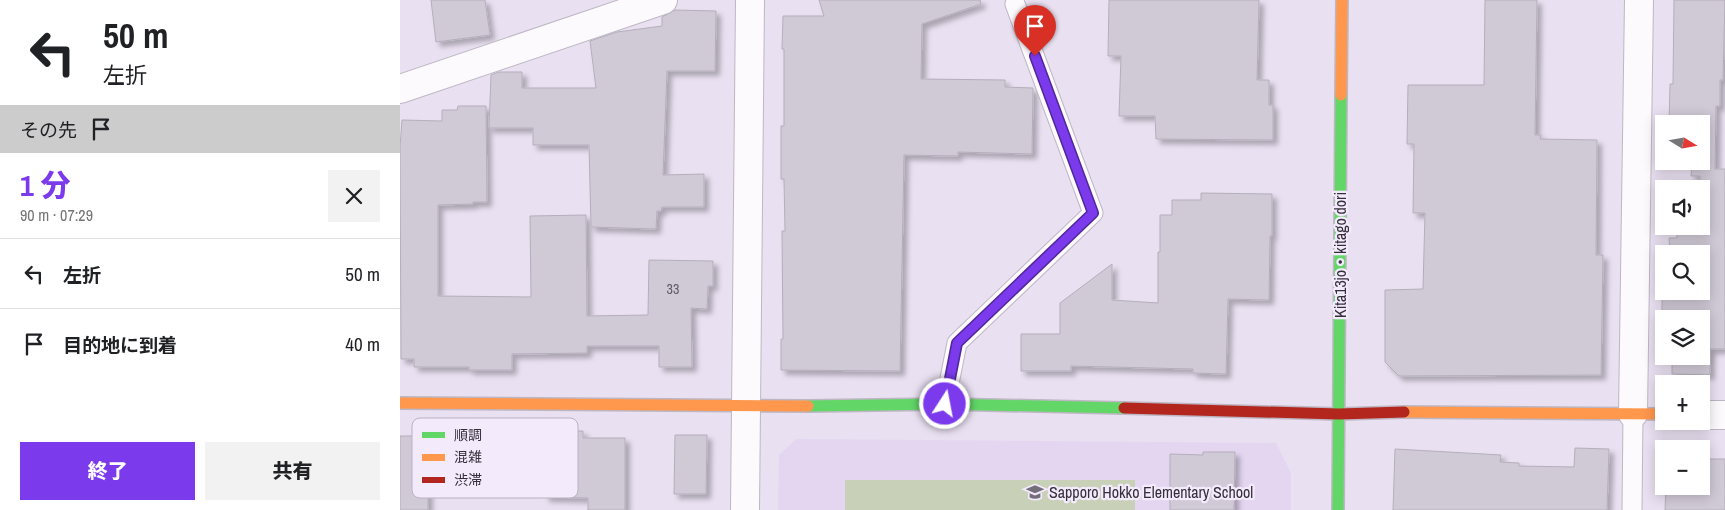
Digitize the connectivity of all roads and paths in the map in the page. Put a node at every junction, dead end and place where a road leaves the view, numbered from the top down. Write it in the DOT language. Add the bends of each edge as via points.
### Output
graph roads {
  1 [pos="663,0"];
  2 [pos="750,0"];
  3 [pos="1342,0"];
  4 [pos="1639,0"];
  5 [pos="1015,4"];
  6 [pos="400,89"];
  7 [pos="400,403"];
  8 [pos="945,404"];
  9 [pos="746,405"];
  10 [pos="1339,414"];
  11 [pos="1633,414"];
  12 [pos="1655,414"];
  13 [pos="1710,415"];
  14 [pos="1725,415"];
  15 [pos="745,510"];
  16 [pos="1338,510"];
  17 [pos="1632,510"];
  1 -- 6 [label="street"];
  2 -- 9 [label="street"];
  3 -- 10 [label="street, Kita13jo・kitago dori"];
  4 -- 11 [label="street"];
  5 -- 8 [label="lane" via="1093,213 957,343"];
  7 -- 9 [label="street"];
  8 -- 9 [label="street"];
  8 -- 10 [label="street"];
  9 -- 15 [label="street"];
  10 -- 11 [label="street"];
  10 -- 16 [label="street, Kita13jo・kitago dori"];
  11 -- 12 [label="street"];
  11 -- 17 [label="lane"];
  13 -- 14 [label="street"];
}
